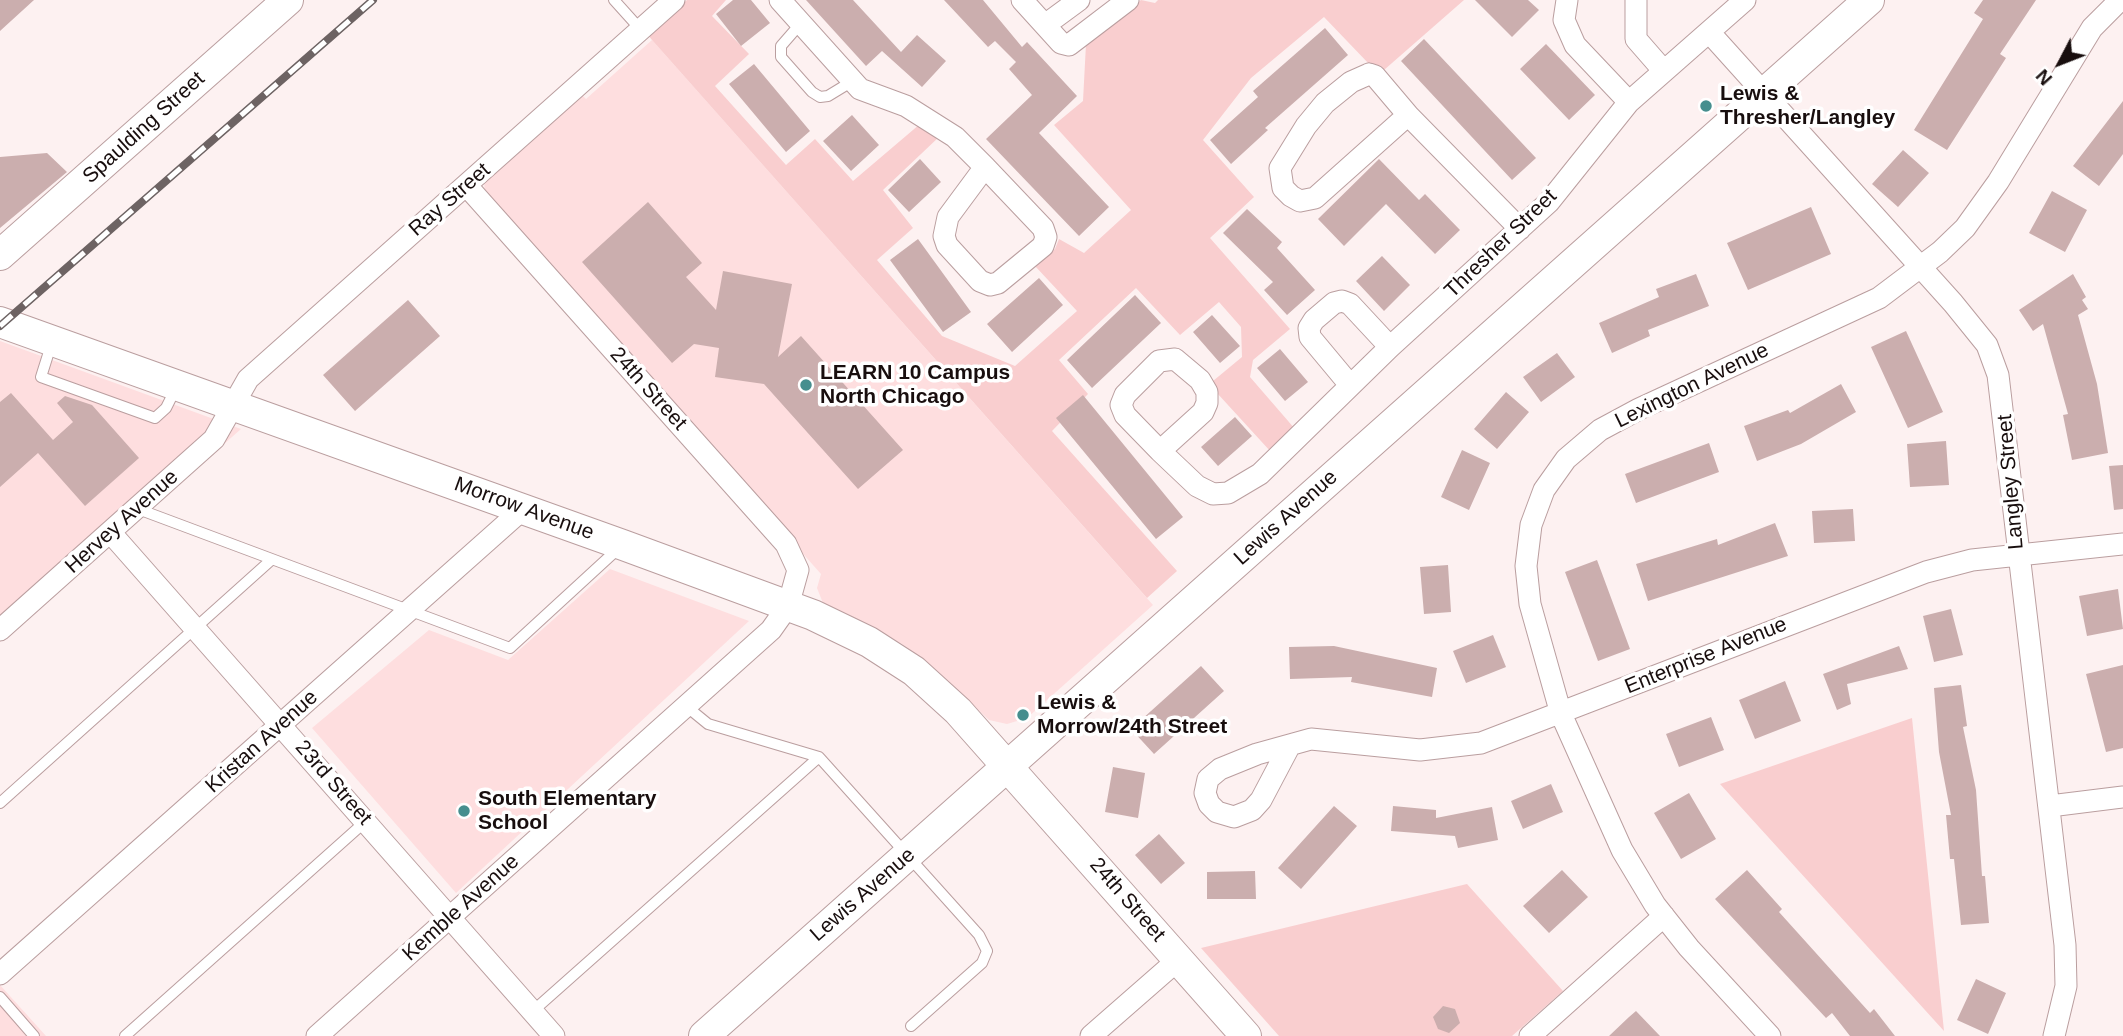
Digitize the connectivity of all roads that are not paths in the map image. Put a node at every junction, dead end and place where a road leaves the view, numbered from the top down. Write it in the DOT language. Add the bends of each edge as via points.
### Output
graph roads {
  1 [pos="288,0"];
  2 [pos="614,0"];
  3 [pos="674,0"];
  4 [pos="780,0"];
  5 [pos="1022,0"];
  6 [pos="1079,0"];
  7 [pos="1128,0"];
  8 [pos="1567,0"];
  9 [pos="1636,0"];
  10 [pos="1745,0"];
  11 [pos="1869,0"];
  12 [pos="2120,0"];
  13 [pos="801,23"];
  14 [pos="1045,25"];
  15 [pos="641,30"];
  16 [pos="1709,32"];
  17 [pos="1663,70"];
  18 [pos="850,82"];
  19 [pos="1763,94"];
  20 [pos="1629,102"];
  21 [pos="1408,115"];
  22 [pos="985,167"];
  23 [pos="466,185"];
  24 [pos="1520,229"];
  25 [pos="0,255"];
  26 [pos="1920,267"];
  27 [pos="0,322"];
  28 [pos="1390,347"];
  29 [pos="1350,385"];
  30 [pos="233,405"];
  31 [pos="1160,451"];
  32 [pos="138,509"];
  33 [pos="523,509"];
  34 [pos="110,532"];
  35 [pos="2123,544"];
  36 [pos="623,545"];
  37 [pos="2017,556"];
  38 [pos="270,561"];
  39 [pos="788,606"];
  40 [pos="411,609"];
  41 [pos="194,626"];
  42 [pos="0,630"];
  43 [pos="686,706"];
  44 [pos="1561,714"];
  45 [pos="281,724"];
  46 [pos="1290,746"];
  47 [pos="819,757"];
  48 [pos="1008,765"];
  49 [pos="2123,797"];
  50 [pos="0,803"];
  51 [pos="2050,806"];
  52 [pos="366,821"];
  53 [pos="909,854"];
  54 [pos="1664,916"];
  55 [pos="451,917"];
  56 [pos="1178,959"];
  57 [pos="0,974"];
  58 [pos="0,997"];
  59 [pos="533,1011"];
  60 [pos="911,1026"];
  61 [pos="34,1036"];
  62 [pos="125,1036"];
  63 [pos="317,1036"];
  64 [pos="554,1036"];
  65 [pos="704,1036"];
  66 [pos="1091,1036"];
  67 [pos="1246,1036"];
  68 [pos="1530,1036"];
  69 [pos="1770,1036"];
  70 [pos="2054,1036"];
  1 -- 25 [label="street, Spaulding Street"];
  2 -- 15 [label="lane"];
  3 -- 15 [label="street, Ray Street"];
  4 -- 13 [label="street"];
  5 -- 14 [label="street"];
  6 -- 14 [label="street"];
  7 -- 14 [label="street" via="1069,45 1061,43"];
  8 -- 20 [label="street" via="1564,20 1575,45"];
  9 -- 17 [label="street" via="1636,39"];
  10 -- 16 [label="street, Thresher Street"];
  11 -- 19 [label="street, Lewis Avenue"];
  12 -- 26 [label="street, Lexington Avenue" via="2092,28 1965,228"];
  13 -- 18 [label="street"];
  13 -- 18 [label="lane" via="781,46 781,57 821,97"];
  15 -- 23 [label="street, Ray Street"];
  16 -- 17 [label="street, Thresher Street"];
  16 -- 19 [label="street, Langley Street"];
  17 -- 20 [label="street, Thresher Street"];
  18 -- 22 [label="street" via="934,123"];
  19 -- 26 [label="street, Langley Street"];
  19 -- 48 [label="street, Lewis Avenue"];
  20 -- 24 [label="street, Thresher Street" via="1549,202"];
  21 -- 21 [label="street" via="1376,76 1369,74 1351,82 1306,126 1280,168 1283,188 1300,201 1315,198"];
  21 -- 24 [label="street"];
  22 -- 22 [label="street" via="948,218 944,236 980,281 990,285 999,284 1043,246 1046,237 1043,228"];
  23 -- 30 [label="street, Ray Street" via="248,379"];
  23 -- 39 [label="street, 24th Street" via="786,544 798,570"];
  24 -- 28 [label="street, Thresher Street"];
  26 -- 37 [label="street, Langley Street" via="1987,345 1998,375"];
  26 -- 44 [label="street, Lexington Avenue" via="1879,298 1600,430 1566,459 1531,525 1526,566 1530,604"];
  27 -- 30 [label="street, Morrow Avenue"];
  28 -- 29 [label="street, Thresher Street"];
  28 -- 29 [label="street" via="1342,301 1314,320 1310,337"];
  29 -- 31 [label="street, Thresher Street" via="1245,485 1228,493 1213,494 1197,486"];
  30 -- 32 [label="street, Hervey Avenue" via="214,439"];
  30 -- 33 [label="street, Morrow Avenue"];
  32 -- 34 [label="street, Hervey Avenue"];
  32 -- 38 [label="lane"];
  33 -- 36 [label="street, Morrow Avenue"];
  33 -- 40 [label="street, Kristan Avenue"];
  34 -- 41 [label="street, 23rd Street"];
  34 -- 42 [label="street, Hervey Avenue"];
  35 -- 37 [label="street, Enterprise Avenue"];
  36 -- 39 [label="street, Morrow Avenue"];
  36 -- 40 [label="lane" via="510,648"];
  37 -- 44 [label="street, Enterprise Avenue" via="1972,560 1845,600"];
  37 -- 51 [label="street, Langley Street"];
  38 -- 40 [label="lane"];
  38 -- 41 [label="lane"];
  39 -- 43 [label="street, Kemble Avenue" via="771,630"];
  39 -- 48 [label="street, Morrow Avenue" via="894,657 935,687"];
  40 -- 45 [label="street, Kristan Avenue"];
  41 -- 45 [label="street, 23rd Street"];
  41 -- 50 [label="lane"];
  43 -- 47 [label="lane" via="708,724"];
  43 -- 55 [label="street, Kemble Avenue"];
  44 -- 46 [label="street, Enterprise Avenue" via="1457,748 1407,750 1311,739"];
  44 -- 54 [label="street, Lexington Avenue" via="1622,850"];
  45 -- 52 [label="street, 23rd Street"];
  45 -- 57 [label="street, Kristan Avenue"];
  47 -- 53 [label="lane"];
  47 -- 59 [label="lane"];
  48 -- 53 [label="street, Lewis Avenue"];
  48 -- 56 [label="street, 24th Street"];
  49 -- 51 [label="street"];
  51 -- 70 [label="street, Langley Street" via="2066,986"];
  52 -- 55 [label="street, 23rd Street"];
  52 -- 62 [label="lane"];
  53 -- 60 [label="lane" via="979,935 987,951 982,963"];
  53 -- 65 [label="street, Lewis Avenue"];
  54 -- 68 [label="street"];
  54 -- 69 [label="street, Lexington Avenue"];
  55 -- 59 [label="street, 23rd Street"];
  55 -- 63 [label="street, Kemble Avenue"];
  56 -- 66 [label="street"];
  56 -- 67 [label="street, 24th Street"];
  58 -- 61 [label="lane"];
  59 -- 64 [label="street, 23rd Street"];
}
